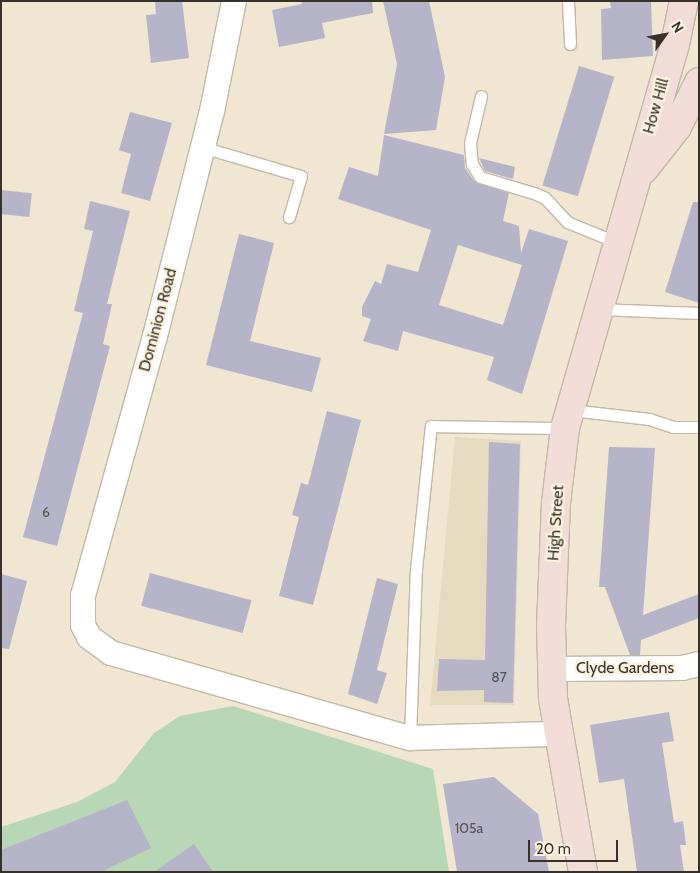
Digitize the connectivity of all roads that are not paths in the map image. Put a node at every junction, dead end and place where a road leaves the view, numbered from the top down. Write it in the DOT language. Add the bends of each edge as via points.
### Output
graph roads {
  1 [pos="234,1"];
  2 [pos="568,1"];
  3 [pos="684,1"];
  4 [pos="570,44"];
  5 [pos="699,82"];
  6 [pos="481,96"];
  7 [pos="202,147"];
  8 [pos="634,181"];
  9 [pos="290,217"];
  10 [pos="616,242"];
  11 [pos="598,310"];
  12 [pos="699,313"];
  13 [pos="568,419"];
  14 [pos="699,427"];
  15 [pos="699,664"];
  16 [pos="552,669"];
  17 [pos="558,734"];
  18 [pos="410,738"];
  19 [pos="583,872"];
  1 -- 7 [label="street, Dominion Road"];
  2 -- 4 [label="lane"];
  3 -- 8 [label="street, How Hill" via="675,44"];
  5 -- 8 [label="street" via="677,127"];
  6 -- 10 [label="lane" via="470,143 472,164 480,177 534,192 546,198 567,222"];
  7 -- 9 [label="lane" via="301,176"];
  7 -- 18 [label="street, Dominion Road" via="84,595 82,618 89,637 110,653"];
  8 -- 10 [label="street, High Street"];
  10 -- 11 [label="street, High Street"];
  11 -- 12 [label="lane"];
  11 -- 13 [label="street, High Street"];
  13 -- 14 [label="lane" via="649,419 673,427"];
  13 -- 16 [label="street, High Street" via="556,503"];
  13 -- 18 [label="lane" via="431,426 416,570"];
  15 -- 16 [label="street, Clyde Gardens" via="682,668"];
  16 -- 17 [label="street, High Street"];
  17 -- 18 [label="street"];
  17 -- 19 [label="street, High Street"];
}
